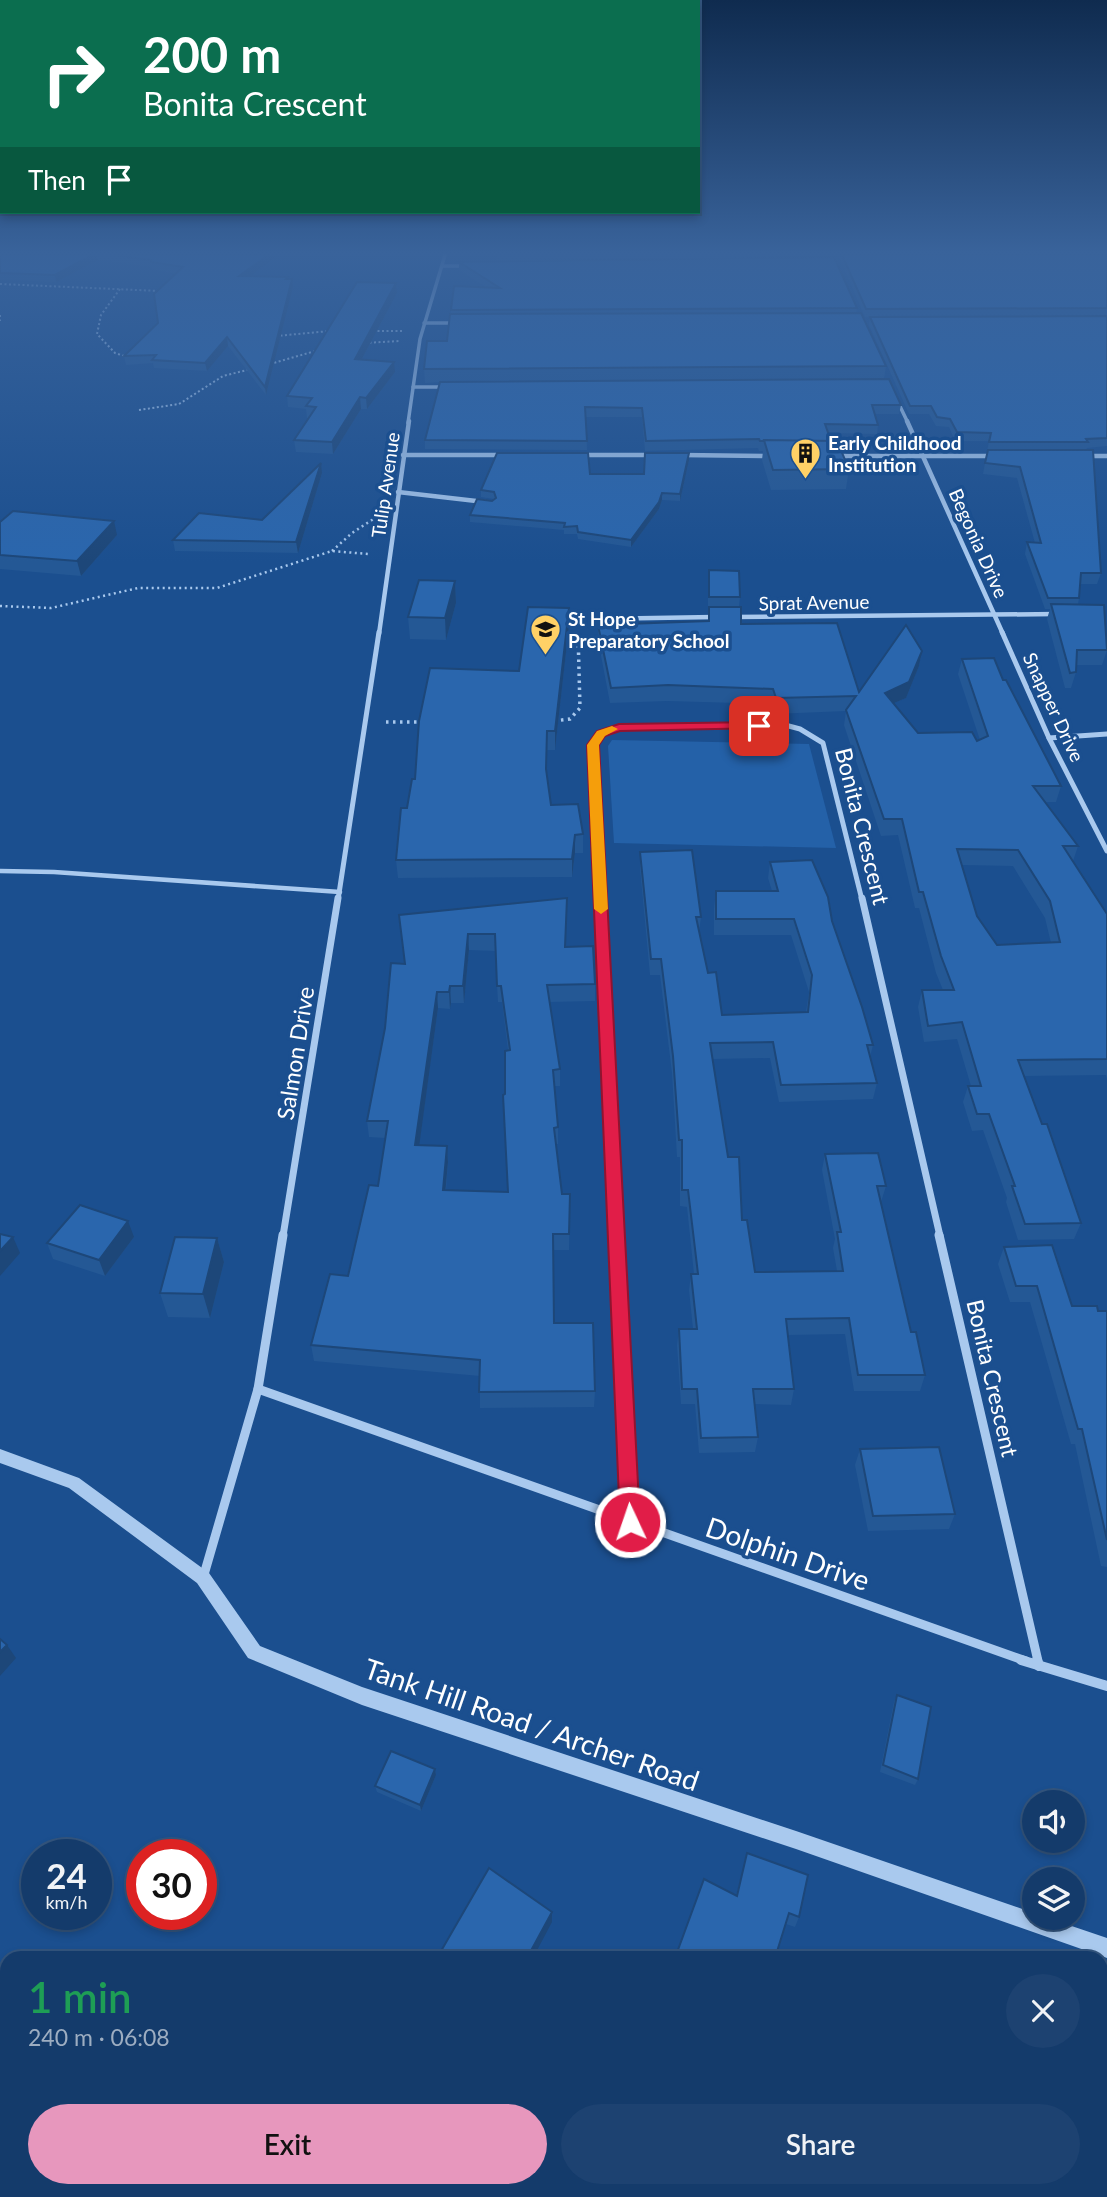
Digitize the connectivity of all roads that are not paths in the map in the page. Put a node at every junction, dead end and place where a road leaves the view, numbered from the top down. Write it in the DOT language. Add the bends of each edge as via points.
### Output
graph roads {
  1 [pos="418,358"];
  2 [pos="413,387"];
  3 [pos="454,387"];
  4 [pos="896,396"];
  5 [pos="403,455"];
  6 [pos="513,455"];
  7 [pos="568,455"];
  8 [pos="664,456"];
  9 [pos="678,456"];
  10 [pos="774,456"];
  11 [pos="829,456"];
  12 [pos="925,456"];
  13 [pos="1003,456"];
  14 [pos="1081,456"];
  15 [pos="1107,456"];
  16 [pos="398,492"];
  17 [pos="492,503"];
  18 [pos="994,613"];
  19 [pos="1069,615"];
  20 [pos="717,617"];
  21 [pos="731,617"];
  22 [pos="593,619"];
  23 [pos="368,722"];
  24 [pos="1107,734"];
  25 [pos="1049,738"];
  26 [pos="1107,851"];
  27 [pos="0,871"];
  28 [pos="340,892"];
  29 [pos="258,1389"];
  30 [pos="0,1456"];
  31 [pos="630,1522"];
  32 [pos="203,1578"];
  33 [pos="1039,1666"];
  34 [pos="1107,1686"];
  35 [pos="1107,1948"];
  1 -- 2 [label="street, Tulip Avenue"];
  2 -- 3 [label="street"];
  2 -- 5 [label="street, Tulip Avenue"];
  4 -- 12 [label="street, Begonia Drive"];
  5 -- 6 [label="street"];
  5 -- 16 [label="street, Tulip Avenue"];
  7 -- 8 [label="street"];
  9 -- 10 [label="street"];
  11 -- 12 [label="street"];
  12 -- 13 [label="street"];
  12 -- 18 [label="street, Begonia Drive"];
  14 -- 15 [label="street"];
  16 -- 17 [label="street"];
  16 -- 23 [label="street, Tulip Avenue"];
  18 -- 19 [label="street, Sprat Avenue"];
  18 -- 21 [label="street, Sprat Avenue"];
  18 -- 25 [label="street, Snapper Drive"];
  20 -- 22 [label="street"];
  23 -- 28 [label="street, Salmon Drive"];
  24 -- 25 [label="street"];
  25 -- 26 [label="street, Snapper Drive"];
  27 -- 28 [label="lane"];
  28 -- 29 [label="street, Salmon Drive"];
  29 -- 31 [label="street, Dolphin Drive"];
  29 -- 32 [label="street, Salmon Drive"];
  30 -- 32 [label="street, Tank Hill Road / Archer Road" via="75,1483"];
  31 -- 33 [label="street, Dolphin Drive"];
  31 -- 33 [label="street, Bonita Crescent" via="593,745 601,734 619,727 785,725 823,743"];
  32 -- 35 [label="street, Tank Hill Road / Archer Road" via="254,1652 362,1696"];
  33 -- 34 [label="street, Dolphin Drive"];
}
